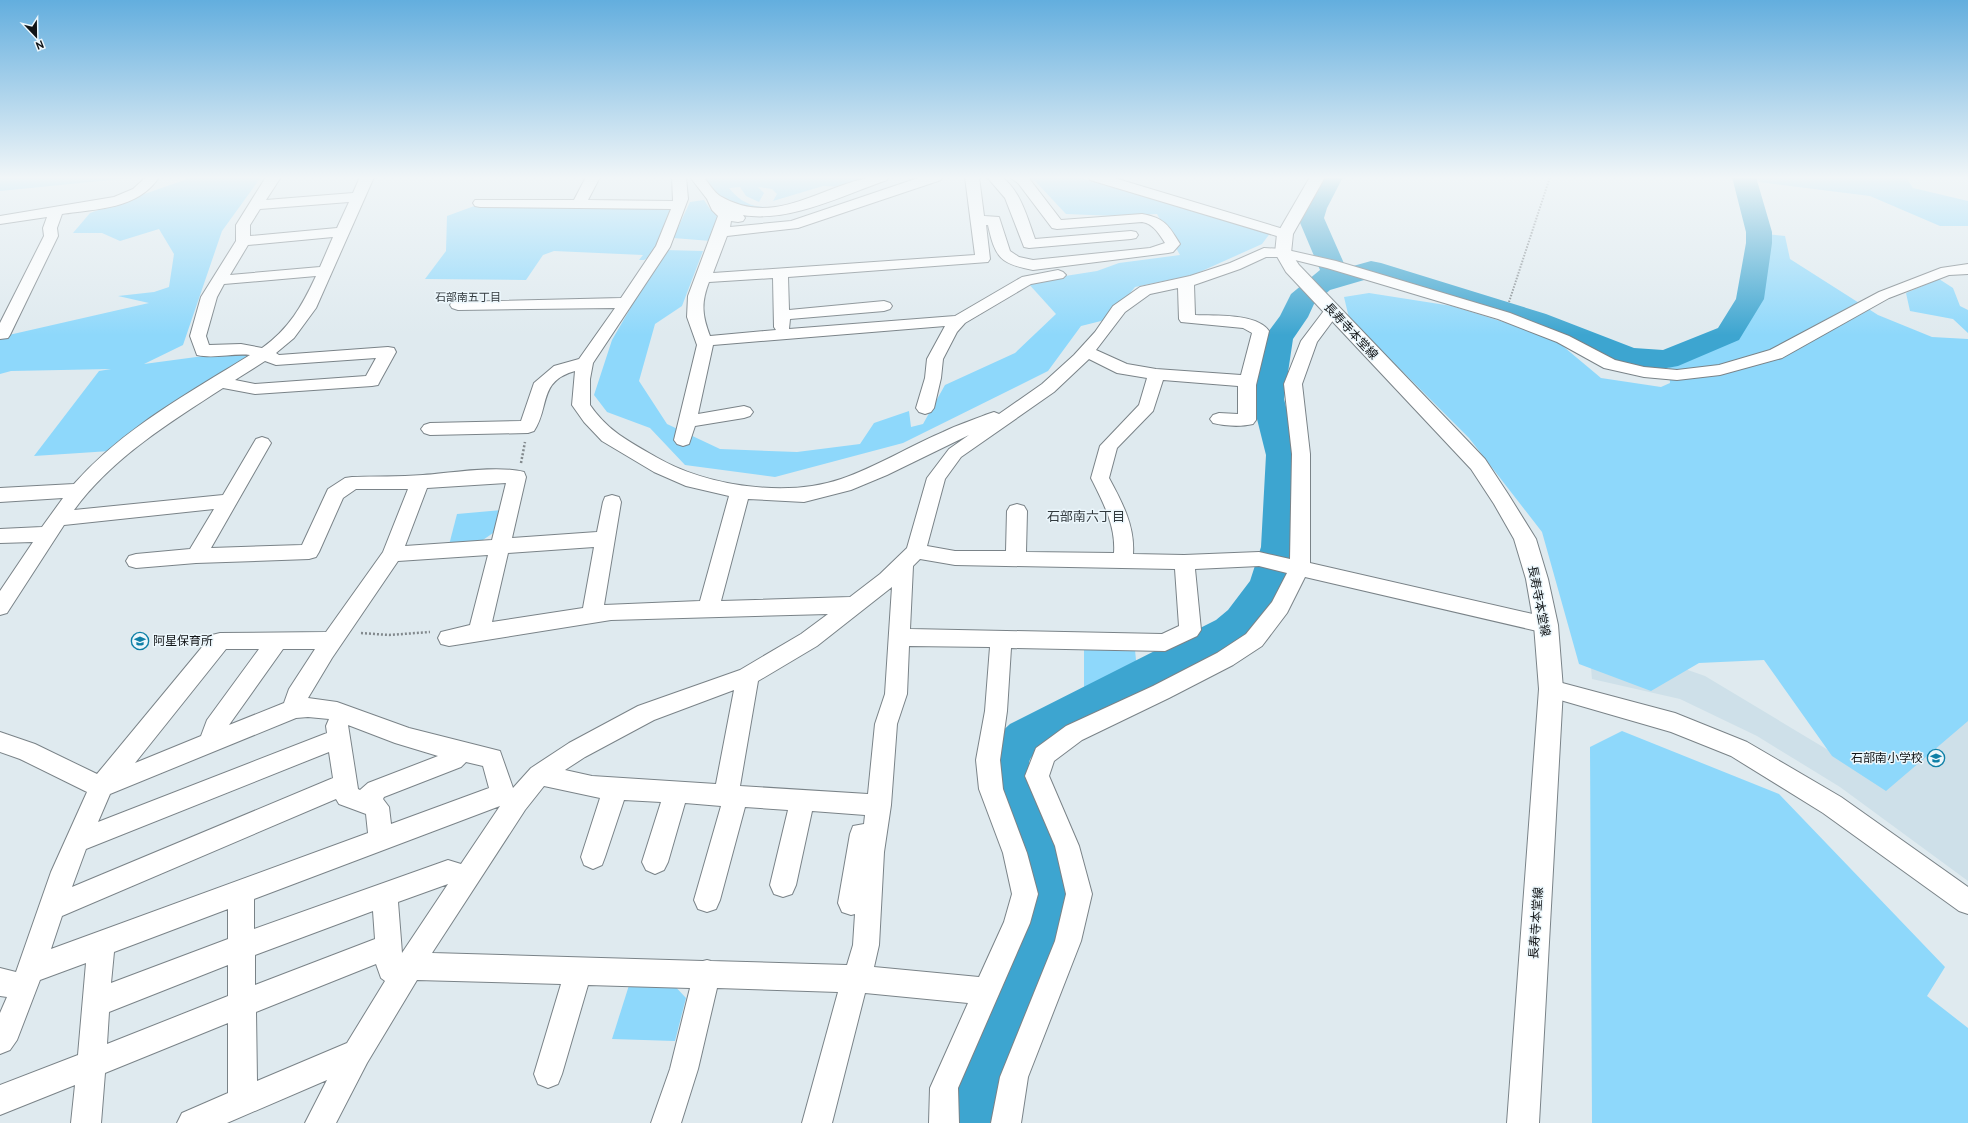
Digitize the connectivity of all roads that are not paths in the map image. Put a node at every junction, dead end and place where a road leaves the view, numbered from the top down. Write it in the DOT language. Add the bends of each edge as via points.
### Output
graph roads {
  1 [pos="50,229"];
  2 [pos="60,229"];
  3 [pos="243,229"];
  4 [pos="670,229"];
  5 [pos="748,229"];
  6 [pos="979,229"];
  7 [pos="996,229"];
  8 [pos="1025,229"];
  9 [pos="1164,229"];
  10 [pos="1270,229"];
  11 [pos="1288,229"];
  12 [pos="343,232"];
  13 [pos="721,232"];
  14 [pos="1285,234"];
  15 [pos="1131,235"];
  16 [pos="50,236"];
  17 [pos="243,241"];
  18 [pos="1283,253"];
  19 [pos="1127,255"];
  20 [pos="1968,269"];
  21 [pos="326,271"];
  22 [pos="882,274"];
  23 [pos="702,278"];
  24 [pos="781,278"];
  25 [pos="220,280"];
  26 [pos="1186,281"];
  27 [pos="1319,297"];
  28 [pos="626,303"];
  29 [pos="458,305"];
  30 [pos="884,306"];
  31 [pos="782,315"];
  32 [pos="959,320"];
  33 [pos="2,335"];
  34 [pos="783,335"];
  35 [pos="704,341"];
  36 [pos="1086,352"];
  37 [pos="265,353"];
  38 [pos="584,363"];
  39 [pos="1156,374"];
  40 [pos="1248,381"];
  41 [pos="220,382"];
  42 [pos="1025,405"];
  43 [pos="925,408"];
  44 [pos="744,412"];
  45 [pos="1219,419"];
  46 [pos="688,421"];
  47 [pos="430,429"];
  48 [pos="684,440"];
  49 [pos="262,443"];
  50 [pos="420,482"];
  51 [pos="80,490"];
  52 [pos="740,492"];
  53 [pos="0,495"];
  54 [pos="229,501"];
  55 [pos="612,502"];
  56 [pos="1017,511"];
  57 [pos="53,526"];
  58 [pos="0,536"];
  59 [pos="606,539"];
  60 [pos="500,547"];
  61 [pos="392,554"];
  62 [pos="196,556"];
  63 [pos="909,557"];
  64 [pos="1016,559"];
  65 [pos="136,561"];
  66 [pos="1123,561"];
  67 [pos="1184,562"];
  68 [pos="1300,568"];
  69 [pos="0,580"];
  70 [pos="20,580"];
  71 [pos="855,605"];
  72 [pos="0,607"];
  73 [pos="708,610"];
  74 [pos="592,615"];
  75 [pos="1546,625"];
  76 [pos="479,632"];
  77 [pos="441,635"];
  78 [pos="335,636"];
  79 [pos="900,637"];
  80 [pos="1000,639"];
  81 [pos="277,641"];
  82 [pos="748,676"];
  83 [pos="1550,690"];
  84 [pos="294,709"];
  85 [pos="336,712"];
  86 [pos="339,738"];
  87 [pos="0,742"];
  88 [pos="211,743"];
  89 [pos="462,752"];
  90 [pos="539,774"];
  91 [pos="345,784"];
  92 [pos="101,787"];
  93 [pos="615,789"];
  94 [pos="676,792"];
  95 [pos="731,796"];
  96 [pos="509,798"];
  97 [pos="802,800"];
  98 [pos="364,802"];
  99 [pos="873,805"];
  100 [pos="381,840"];
  101 [pos="78,841"];
  102 [pos="594,857"];
  103 [pos="654,862"];
  104 [pos="467,877"];
  105 [pos="783,885"];
  106 [pos="240,892"];
  107 [pos="385,894"];
  108 [pos="707,900"];
  109 [pos="1968,902"];
  110 [pos="851,903"];
  111 [pos="52,906"];
  112 [pos="101,944"];
  113 [pos="389,946"];
  114 [pos="241,947"];
  115 [pos="410,966"];
  116 [pos="579,970"];
  117 [pos="707,973"];
  118 [pos="857,979"];
  119 [pos="18,980"];
  120 [pos="987,991"];
  121 [pos="96,1003"];
  122 [pos="242,1006"];
  123 [pos="0,1040"];
  124 [pos="357,1053"];
  125 [pos="90,1065"];
  126 [pos="548,1074"];
  127 [pos="0,1100"];
  128 [pos="243,1101"];
  129 [pos="86,1123"];
  130 [pos="192,1123"];
  131 [pos="320,1123"];
  132 [pos="666,1123"];
  133 [pos="818,1123"];
  134 [pos="944,1123"];
  135 [pos="1006,1123"];
  136 [pos="1523,1123"];
  1 -- 16 [label="street"];
  2 -- 16 [label="street"];
  3 -- 17 [label="street"];
  4 -- 28 [label="street" via="663,247"];
  5 -- 13 [label="street"];
  6 -- 24 [label="street" via="983,259"];
  7 -- 19 [label="street" via="1002,253 1008,260 1020,263 1033,265"];
  8 -- 15 [label="street" via="1030,244"];
  9 -- 19 [label="street" via="1173,244 1168,249"];
  10 -- 14 [label="street"];
  11 -- 14 [label="main road"];
  12 -- 17 [label="street"];
  12 -- 21 [label="street"];
  13 -- 23 [label="street"];
  14 -- 18 [label="main road"];
  16 -- 33 [label="street"];
  17 -- 25 [label="street"];
  18 -- 20 [label="street" via="1354,271 1504,316 1563,339 1610,364 1677,376 1720,370 1776,354 1884,295 1946,271"];
  18 -- 26 [label="street" via="1264,252 1235,266"];
  18 -- 27 [label="main road, 長寿寺本堂線" via="1292,268"];
  19 -- 32 [label="street" via="1081,272 1027,280"];
  21 -- 25 [label="street"];
  21 -- 37 [label="street" via="307,312 282,341"];
  22 -- 24 [label="street"];
  23 -- 24 [label="street"];
  23 -- 35 [label="street" via="696,296 695,317"];
  24 -- 31 [label="street"];
  25 -- 37 [label="street" via="209,297 198,336 203,351 241,348"];
  26 -- 36 [label="street" via="1145,290 1119,309"];
  26 -- 40 [label="street" via="1187,319 1246,323 1261,331"];
  27 -- 68 [label="street" via="1309,341 1293,384 1301,454"];
  27 -- 75 [label="main road, 長寿寺本堂線" via="1478,464 1525,539 1537,579"];
  28 -- 29 [label="street"];
  28 -- 38 [label="street"];
  30 -- 31 [label="street"];
  31 -- 34 [label="street"];
  32 -- 34 [label="street"];
  32 -- 43 [label="street" via="950,330 935,359"];
  34 -- 35 [label="street"];
  35 -- 46 [label="street"];
  36 -- 39 [label="street" via="1123,369"];
  36 -- 42 [label="street" via="1048,388"];
  37 -- 41 [label="street"];
  37 -- 41 [label="street" via="276,360 388,352 372,382 255,389"];
  38 -- 47 [label="street" via="560,370 540,387 528,427"];
  38 -- 52 [label="street" via="581,405 608,437 661,468 693,481"];
  39 -- 40 [label="street"];
  39 -- 66 [label="street" via="1147,407 1109,446 1100,478 1120,517 1125,545"];
  40 -- 45 [label="street" via="1247,420"];
  41 -- 51 [label="street" via="163,419 103,466"];
  42 -- 52 [label="street" via="949,436 844,486 804,495"];
  42 -- 63 [label="street" via="955,453 936,478"];
  44 -- 46 [label="street"];
  46 -- 48 [label="street"];
  49 -- 54 [label="street"];
  50 -- 60 [label="street" via="517,477"];
  50 -- 61 [label="street"];
  50 -- 62 [label="street" via="352,483 335,494 309,552"];
  51 -- 53 [label="street"];
  51 -- 57 [label="street"];
  52 -- 73 [label="street"];
  54 -- 57 [label="street"];
  54 -- 62 [label="street"];
  55 -- 59 [label="street"];
  56 -- 64 [label="street"];
  57 -- 58 [label="street"];
  57 -- 70 [label="street"];
  59 -- 60 [label="street"];
  59 -- 74 [label="street"];
  60 -- 61 [label="street"];
  60 -- 76 [label="street"];
  61 -- 78 [label="street"];
  62 -- 65 [label="street"];
  63 -- 64 [label="street"];
  63 -- 71 [label="street" via="888,579"];
  63 -- 79 [label="street"];
  64 -- 66 [label="street"];
  66 -- 67 [label="street"];
  67 -- 68 [label="street" via="1259,559"];
  67 -- 80 [label="street" via="1190,630 1165,643"];
  68 -- 75 [label="street"];
  68 -- 135 [label="street" via="1280,607 1254,640 1225,659 1162,692 1074,733 1044,754 1038,776 1067,846 1079,894 1068,940 1014,1078"];
  69 -- 70 [label="street"];
  70 -- 72 [label="street"];
  71 -- 73 [label="street"];
  71 -- 82 [label="street" via="809,640"];
  73 -- 74 [label="street" via="611,612"];
  74 -- 76 [label="street"];
  75 -- 83 [label="main road, 長寿寺本堂線"];
  76 -- 77 [label="street"];
  78 -- 81 [label="street"];
  78 -- 84 [label="street" via="297,696"];
  79 -- 80 [label="street"];
  79 -- 99 [label="street" via="896,694 886,724"];
  80 -- 120 [label="street" via="996,711 988,760 991,789 1015,853 1025,894 1017,923"];
  81 -- 88 [label="street" via="215,726"];
  81 -- 92 [label="street" via="220,641"];
  82 -- 90 [label="street" via="646,713 577,750"];
  82 -- 95 [label="street"];
  83 -- 109 [label="street" via="1675,723 1739,749 1832,805"];
  83 -- 136 [label="main road, 長寿寺本堂線"];
  84 -- 85 [label="street" via="307,706"];
  84 -- 88 [label="street"];
  85 -- 86 [label="street"];
  85 -- 89 [label="street" via="408,738"];
  86 -- 91 [label="street"];
  86 -- 101 [label="street"];
  87 -- 92 [label="street" via="27,751"];
  88 -- 92 [label="street"];
  89 -- 96 [label="street" via="492,758"];
  89 -- 98 [label="street" via="453,760 376,790"];
  90 -- 93 [label="street" via="592,787"];
  90 -- 96 [label="street"];
  91 -- 98 [label="street" via="347,796"];
  91 -- 111 [label="street"];
  92 -- 101 [label="street"];
  93 -- 94 [label="street"];
  93 -- 102 [label="street"];
  94 -- 95 [label="street"];
  94 -- 103 [label="street"];
  95 -- 97 [label="street"];
  95 -- 108 [label="street"];
  96 -- 100 [label="street"];
  96 -- 104 [label="street"];
  97 -- 99 [label="street"];
  97 -- 105 [label="street"];
  98 -- 100 [label="street" via="377,807"];
  99 -- 110 [label="street"];
  99 -- 118 [label="street" via="866,945"];
  100 -- 106 [label="street"];
  101 -- 111 [label="street"];
  104 -- 107 [label="street" via="448,872"];
  104 -- 115 [label="street"];
  106 -- 112 [label="street"];
  106 -- 114 [label="street"];
  107 -- 113 [label="street"];
  107 -- 114 [label="street"];
  111 -- 119 [label="street"];
  112 -- 119 [label="street"];
  112 -- 121 [label="street"];
  113 -- 115 [label="street" via="390,969"];
  113 -- 122 [label="street"];
  114 -- 121 [label="street"];
  114 -- 122 [label="street"];
  115 -- 116 [label="street"];
  115 -- 124 [label="street"];
  116 -- 117 [label="street"];
  116 -- 126 [label="street"];
  117 -- 118 [label="street"];
  117 -- 132 [label="street" via="684,1069"];
  118 -- 120 [label="street"];
  118 -- 133 [label="street" via="848,1002"];
  119 -- 123 [label="street" via="7,1030"];
  120 -- 134 [label="street" via="944,1088"];
  121 -- 125 [label="street"];
  122 -- 125 [label="street"];
  122 -- 128 [label="street"];
  124 -- 128 [label="street"];
  124 -- 131 [label="street"];
  125 -- 127 [label="street"];
  125 -- 129 [label="street"];
  128 -- 130 [label="street"];
}
